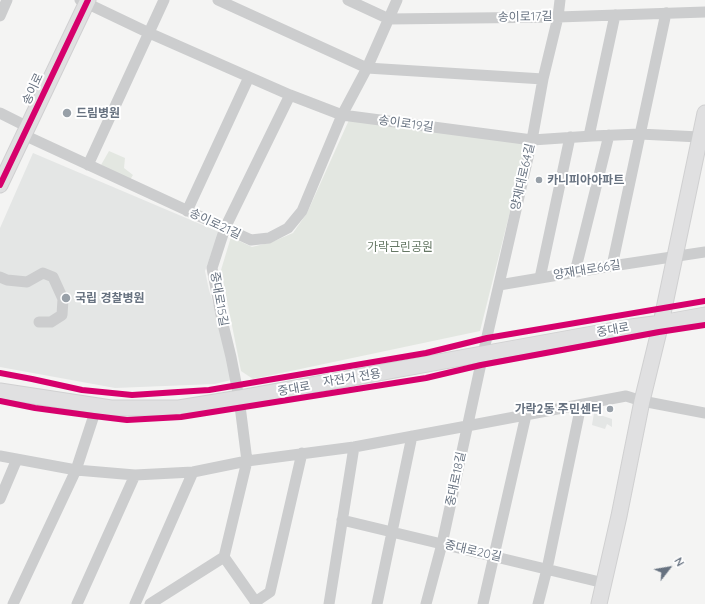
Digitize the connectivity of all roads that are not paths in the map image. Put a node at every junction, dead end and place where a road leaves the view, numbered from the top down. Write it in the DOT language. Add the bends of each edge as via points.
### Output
graph roads {
  1 [pos="8,0"];
  2 [pos="164,0"];
  3 [pos="218,0"];
  4 [pos="348,0"];
  5 [pos="397,0"];
  6 [pos="560,0"];
  7 [pos="84,1"];
  8 [pos="705,12"];
  9 [pos="666,13"];
  10 [pos="615,15"];
  11 [pos="0,16"];
  12 [pos="558,17"];
  13 [pos="389,19"];
  14 [pos="149,32"];
  15 [pos="366,68"];
  16 [pos="249,77"];
  17 [pos="543,79"];
  18 [pos="290,95"];
  19 [pos="0,113"];
  20 [pos="705,113"];
  21 [pos="342,115"];
  22 [pos="26,131"];
  23 [pos="640,134"];
  24 [pos="609,135"];
  25 [pos="589,136"];
  26 [pos="570,137"];
  27 [pos="699,138"];
  28 [pos="532,140"];
  29 [pos="88,166"];
  30 [pos="0,185"];
  31 [pos="187,211"];
  32 [pos="225,228"];
  33 [pos="705,252"];
  34 [pos="674,256"];
  35 [pos="612,266"];
  36 [pos="575,272"];
  37 [pos="0,277"];
  38 [pos="540,278"];
  39 [pos="499,285"];
  40 [pos="705,315"];
  41 [pos="39,322"];
  42 [pos="661,323"];
  43 [pos="483,354"];
  44 [pos="0,391"];
  45 [pos="239,398"];
  46 [pos="642,402"];
  47 [pos="581,405"];
  48 [pos="97,406"];
  49 [pos="705,413"];
  50 [pos="526,415"];
  51 [pos="467,426"];
  52 [pos="412,436"];
  53 [pos="354,447"];
  54 [pos="302,453"];
  55 [pos="0,456"];
  56 [pos="18,459"];
  57 [pos="247,460"];
  58 [pos="76,470"];
  59 [pos="193,472"];
  60 [pos="135,475"];
  61 [pos="0,499"];
  62 [pos="342,520"];
  63 [pos="392,532"];
  64 [pos="442,544"];
  65 [pos="494,556"];
  66 [pos="224,557"];
  67 [pos="547,569"];
  68 [pos="604,583"];
  69 [pos="256,603"];
  70 [pos="13,604"];
  71 [pos="78,604"];
  72 [pos="135,604"];
  73 [pos="150,604"];
  74 [pos="329,604"];
  75 [pos="377,604"];
  76 [pos="426,604"];
  77 [pos="483,604"];
  78 [pos="538,604"];
  79 [pos="599,604"];
  1 -- 11 [label="street"];
  2 -- 14 [label="street"];
  3 -- 15 [label="street"];
  4 -- 13 [label="street, 송이로17길"];
  5 -- 13 [label="street, 송이로21길"];
  6 -- 12 [label="street, 양재대로64길"];
  7 -- 14 [label="street, 송이로19길"];
  7 -- 22 [label="main road, 송이로"];
  8 -- 9 [label="street, 송이로17길"];
  9 -- 10 [label="street, 송이로17길"];
  9 -- 23 [label="street"];
  10 -- 12 [label="street, 송이로17길"];
  10 -- 25 [label="street"];
  12 -- 13 [label="street, 송이로17길"];
  12 -- 17 [label="street, 양재대로64길"];
  13 -- 15 [label="street, 송이로21길"];
  14 -- 16 [label="street, 송이로19길"];
  14 -- 29 [label="street"];
  15 -- 17 [label="street"];
  15 -- 21 [label="street, 송이로21길"];
  16 -- 18 [label="street, 송이로19길"];
  16 -- 31 [label="street"];
  17 -- 28 [label="street, 양재대로64길"];
  18 -- 21 [label="street, 송이로19길"];
  18 -- 32 [label="street, 중대로15길"];
  19 -- 22 [label="street, 송이로21길"];
  20 -- 27 [label="main road"];
  21 -- 28 [label="street, 송이로19길"];
  21 -- 32 [label="street, 송이로21길" via="302,211 288,228 270,238 251,240"];
  22 -- 29 [label="street, 송이로21길"];
  22 -- 30 [label="main road, 송이로"];
  23 -- 24 [label="street, 송이로19길"];
  23 -- 27 [label="street, 송이로19길"];
  23 -- 35 [label="street"];
  24 -- 25 [label="street, 송이로19길"];
  24 -- 36 [label="street"];
  25 -- 26 [label="street, 송이로19길"];
  26 -- 28 [label="street, 송이로19길"];
  26 -- 38 [label="street"];
  27 -- 34 [label="main road"];
  28 -- 39 [label="street, 양재대로64길"];
  29 -- 31 [label="street, 송이로21길"];
  31 -- 32 [label="street, 송이로21길"];
  32 -- 45 [label="street, 중대로15길" via="212,268"];
  33 -- 34 [label="street, 양재대로66길"];
  34 -- 35 [label="street, 양재대로66길"];
  34 -- 42 [label="main road"];
  35 -- 36 [label="street, 양재대로66길"];
  36 -- 38 [label="street, 양재대로66길"];
  37 -- 41 [label="street" via="27,282 44,273 53,277 63,299 62,315 51,322"];
  38 -- 39 [label="street, 양재대로66길"];
  39 -- 43 [label="street, 양재대로64길"];
  40 -- 42 [label="main road, 중대로"];
  42 -- 43 [label="main road, 중대로"];
  42 -- 46 [label="main road"];
  43 -- 45 [label="main road, 중대로"];
  43 -- 51 [label="street, 중대로18길"];
  44 -- 48 [label="main road, 중대로"];
  45 -- 48 [label="main road, 중대로" via="180,408"];
  45 -- 57 [label="street, 중대로15길"];
  46 -- 47 [label="street" via="626,396"];
  46 -- 49 [label="street"];
  46 -- 68 [label="main road"];
  47 -- 50 [label="street"];
  47 -- 67 [label="street"];
  48 -- 58 [label="street"];
  50 -- 51 [label="street"];
  50 -- 65 [label="street"];
  51 -- 52 [label="street"];
  51 -- 64 [label="street, 중대로18길"];
  52 -- 53 [label="street"];
  52 -- 63 [label="street"];
  53 -- 54 [label="street"];
  53 -- 62 [label="street"];
  54 -- 57 [label="street"];
  54 -- 69 [label="street" via="270,592"];
  55 -- 56 [label="street"];
  56 -- 58 [label="street"];
  56 -- 61 [label="street"];
  57 -- 59 [label="street"];
  57 -- 66 [label="street"];
  58 -- 60 [label="street"];
  58 -- 70 [label="street"];
  59 -- 60 [label="street"];
  59 -- 72 [label="street"];
  60 -- 71 [label="street"];
  62 -- 63 [label="street, 중대로20길"];
  62 -- 74 [label="street"];
  63 -- 64 [label="street, 중대로20길"];
  63 -- 75 [label="street"];
  64 -- 65 [label="street, 중대로20길"];
  64 -- 76 [label="street, 중대로18길"];
  65 -- 67 [label="street, 중대로20길"];
  65 -- 77 [label="street"];
  66 -- 69 [label="street"];
  66 -- 73 [label="street"];
  67 -- 68 [label="street, 중대로20길"];
  67 -- 78 [label="street"];
  68 -- 79 [label="main road"];
}
